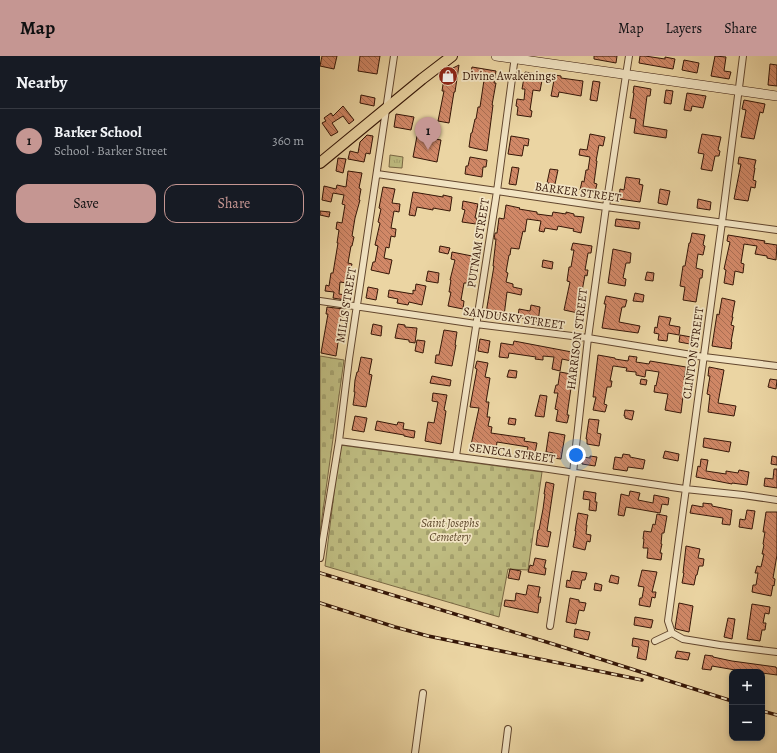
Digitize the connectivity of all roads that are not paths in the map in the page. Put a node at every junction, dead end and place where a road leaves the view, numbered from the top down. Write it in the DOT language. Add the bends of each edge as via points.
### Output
graph roads {
  1 [pos="394,56"];
  2 [pos="452,56"];
  3 [pos="496,56"];
  4 [pos="629,56"];
  5 [pos="743,56"];
  6 [pos="515,57"];
  7 [pos="626,75"];
  8 [pos="738,91"];
  9 [pos="777,96"];
  10 [pos="386,109"];
  11 [pos="320,163"];
  12 [pos="377,174"];
  13 [pos="497,191"];
  14 [pos="606,207"];
  15 [pos="722,222"];
  16 [pos="777,230"];
  17 [pos="320,301"];
  18 [pos="357,306"];
  19 [pos="476,324"];
  20 [pos="588,338"];
  21 [pos="704,357"];
  22 [pos="777,366"];
  23 [pos="339,441"];
  24 [pos="456,456"];
  25 [pos="573,473"];
  26 [pos="686,489"];
  27 [pos="777,500"];
  28 [pos="320,558"];
  29 [pos="550,626"];
  30 [pos="672,633"];
  31 [pos="655,641"];
  32 [pos="777,652"];
  33 [pos="423,693"];
  34 [pos="508,729"];
  35 [pos="414,753"];
  36 [pos="505,753"];
  1 -- 10 [label="street, MILLS STREET"];
  2 -- 10 [label="main road"];
  3 -- 6 [label="main road"];
  4 -- 7 [label="street, HARRISON STREET"];
  5 -- 8 [label="street, CLINTON STREET"];
  6 -- 7 [label="main road"];
  6 -- 13 [label="street, PUTNAM STREET"];
  7 -- 8 [label="main road"];
  7 -- 14 [label="street, HARRISON STREET"];
  8 -- 9 [label="main road"];
  8 -- 15 [label="street, CLINTON STREET"];
  10 -- 11 [label="main road"];
  10 -- 12 [label="street, MILLS STREET"];
  12 -- 13 [label="street, BARKER STREET"];
  12 -- 18 [label="street, MILLS STREET"];
  13 -- 14 [label="street, BARKER STREET"];
  13 -- 19 [label="street, PUTNAM STREET"];
  14 -- 15 [label="street, BARKER STREET"];
  14 -- 20 [label="street, HARRISON STREET"];
  15 -- 16 [label="street, BARKER STREET"];
  15 -- 21 [label="street, CLINTON STREET"];
  17 -- 18 [label="street, SANDUSKY STREET"];
  18 -- 19 [label="street, SANDUSKY STREET"];
  18 -- 23 [label="street, MILLS STREET"];
  19 -- 20 [label="street, SANDUSKY STREET"];
  19 -- 24 [label="street, PUTNAM STREET"];
  20 -- 21 [label="street, SANDUSKY STREET"];
  20 -- 25 [label="street, HARRISON STREET"];
  21 -- 22 [label="street, SANDUSKY STREET"];
  21 -- 26 [label="street, CLINTON STREET"];
  23 -- 24 [label="street, SENECA STREET"];
  23 -- 28 [label="street, MILLS STREET"];
  24 -- 25 [label="street, SENECA STREET"];
  25 -- 26 [label="street, SENECA STREET"];
  25 -- 29 [label="street, HARRISON STREET"];
  26 -- 27 [label="street, SENECA STREET"];
  26 -- 30 [label="street, CLINTON STREET" via="668,621"];
  30 -- 31 [label="street"];
  30 -- 32 [label="street" via="683,639"];
  33 -- 35 [label="street"];
  34 -- 36 [label="street"];
}
